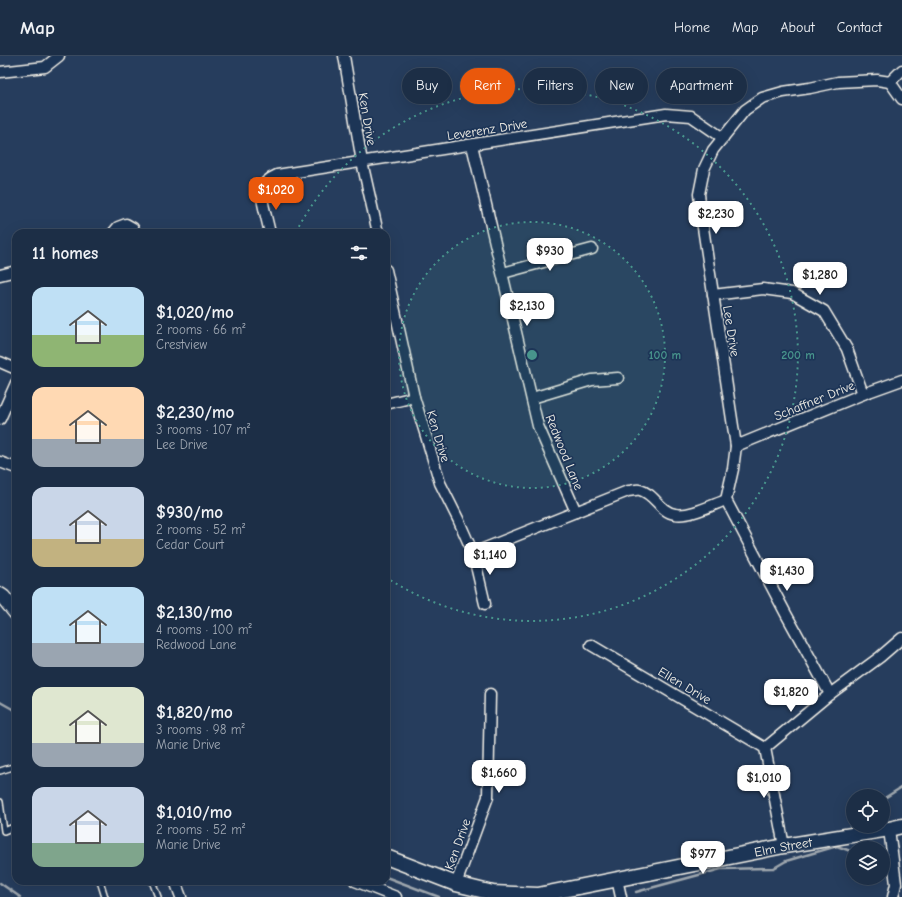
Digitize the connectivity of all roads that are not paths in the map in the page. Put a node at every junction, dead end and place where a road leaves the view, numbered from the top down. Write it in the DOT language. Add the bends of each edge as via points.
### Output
graph roads {
  1 [pos="59,56"];
  2 [pos="344,56"];
  3 [pos="902,70"];
  4 [pos="0,72"];
  5 [pos="890,82"];
  6 [pos="902,99"];
  7 [pos="723,138"];
  8 [pos="472,145"];
  9 [pos="362,162"];
  10 [pos="116,229"];
  11 [pos="134,229"];
  12 [pos="269,229"];
  13 [pos="377,229"];
  14 [pos="592,249"];
  15 [pos="12,272"];
  16 [pos="503,273"];
  17 [pos="0,275"];
  18 [pos="390,288"];
  19 [pos="713,296"];
  20 [pos="0,362"];
  21 [pos="12,367"];
  22 [pos="618,378"];
  23 [pos="902,380"];
  24 [pos="12,392"];
  25 [pos="864,394"];
  26 [pos="414,397"];
  27 [pos="532,398"];
  28 [pos="390,403"];
  29 [pos="0,419"];
  30 [pos="736,446"];
  31 [pos="0,462"];
  32 [pos="12,466"];
  33 [pos="726,500"];
  34 [pos="576,512"];
  35 [pos="473,553"];
  36 [pos="0,595"];
  37 [pos="485,604"];
  38 [pos="12,608"];
  39 [pos="902,638"];
  40 [pos="591,645"];
  41 [pos="490,694"];
  42 [pos="830,694"];
  43 [pos="765,748"];
  44 [pos="12,767"];
  45 [pos="0,771"];
  46 [pos="0,802"];
  47 [pos="12,828"];
  48 [pos="895,828"];
  49 [pos="784,846"];
  50 [pos="390,859"];
  51 [pos="617,878"];
  52 [pos="456,884"];
  53 [pos="101,885"];
  54 [pos="154,885"];
  55 [pos="176,885"];
  56 [pos="365,885"];
  57 [pos="105,897"];
  58 [pos="158,897"];
  59 [pos="181,897"];
  60 [pos="396,897"];
  61 [pos="620,897"];
  62 [pos="893,897"];
  1 -- 4 [label="street" via="45,67"];
  2 -- 9 [label="street, Ken Drive"];
  3 -- 5 [label="street"];
  5 -- 6 [label="street"];
  5 -- 7 [label="street, Lee Drive" via="838,82 762,98 745,110"];
  7 -- 8 [label="street, Leverenz Drive" via="691,116 666,114"];
  7 -- 19 [label="street, Lee Drive" via="713,150 704,169 699,194"];
  8 -- 9 [label="street, Leverenz Drive"];
  8 -- 16 [label="street, Redwood Lane"];
  9 -- 12 [label="street, Leverenz Drive" via="271,177 262,187 261,194"];
  9 -- 13 [label="street, Ken Drive"];
  10 -- 11 [label="street" via="126,224"];
  14 -- 16 [label="street"];
  15 -- 17 [label="street"];
  16 -- 27 [label="street, Redwood Lane"];
  18 -- 26 [label="street, Ken Drive"];
  19 -- 25 [label="street" via="763,289 792,293 824,311 847,349"];
  19 -- 30 [label="street, Lee Drive"];
  20 -- 21 [label="street"];
  22 -- 27 [label="street" via="592,380"];
  23 -- 25 [label="street, Schaffner Drive"];
  24 -- 29 [label="street"];
  25 -- 30 [label="street, Schaffner Drive"];
  26 -- 28 [label="street"];
  26 -- 35 [label="street, Ken Drive" via="440,483"];
  27 -- 34 [label="street, Redwood Lane" via="538,426"];
  30 -- 33 [label="street, Lee Drive"];
  31 -- 32 [label="street"];
  33 -- 34 [label="street" via="680,515 665,511 648,494 639,490 628,491"];
  33 -- 42 [label="street"];
  34 -- 35 [label="street"];
  35 -- 37 [label="street, Ken Drive"];
  36 -- 38 [label="main road"];
  39 -- 42 [label="street"];
  40 -- 43 [label="street, Ellen Drive"];
  41 -- 52 [label="street, Ken Drive" via="488,797"];
  42 -- 43 [label="street"];
  43 -- 49 [label="street"];
  44 -- 45 [label="lane"];
  46 -- 47 [label="lane" via="4,831"];
  48 -- 49 [label="main road, Elm Street"];
  48 -- 62 [label="street" via="896,884"];
  49 -- 51 [label="main road, Elm Street"];
  50 -- 52 [label="main road, Elm Street"];
  51 -- 52 [label="main road, Elm Street" via="538,895 493,894"];
  51 -- 61 [label="street"];
  53 -- 57 [label="lane"];
  54 -- 58 [label="lane"];
  55 -- 59 [label="street"];
  56 -- 60 [label="street"];
}
